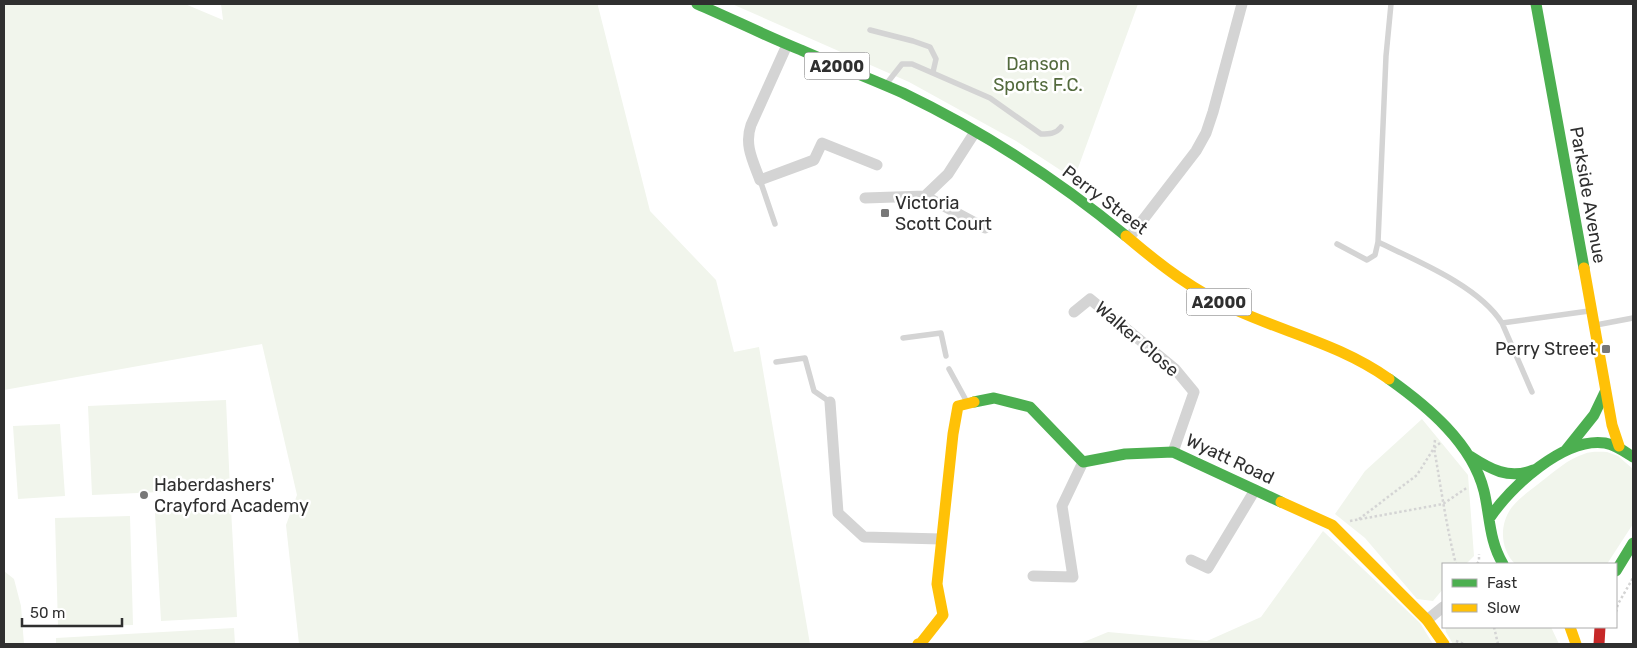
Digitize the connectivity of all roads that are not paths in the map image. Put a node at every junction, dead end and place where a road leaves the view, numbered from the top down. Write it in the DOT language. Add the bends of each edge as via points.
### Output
graph roads {
  1 [pos="697,4"];
  2 [pos="1242,4"];
  3 [pos="1391,4"];
  4 [pos="1536,4"];
  5 [pos="870,30"];
  6 [pos="788,45"];
  7 [pos="932,72"];
  8 [pos="886,86"];
  9 [pos="1061,127"];
  10 [pos="974,132"];
  11 [pos="877,165"];
  12 [pos="760,180"];
  13 [pos="925,196"];
  14 [pos="865,198"];
  15 [pos="775,224"];
  16 [pos="985,228"];
  17 [pos="1129,238"];
  18 [pos="1378,242"];
  19 [pos="1337,244"];
  20 [pos="1591,311"];
  21 [pos="1074,312"];
  22 [pos="1633,318"];
  23 [pos="1502,323"];
  24 [pos="1594,326"];
  25 [pos="903,338"];
  26 [pos="946,356"];
  27 [pos="776,362"];
  28 [pos="949,369"];
  29 [pos="1532,392"];
  30 [pos="1606,392"];
  31 [pos="830,402"];
  32 [pos="968,404"];
  33 [pos="1619,446"];
  34 [pos="1566,450"];
  35 [pos="1173,452"];
  36 [pos="1469,455"];
  37 [pos="1632,455"];
  38 [pos="1084,462"];
  39 [pos="1542,466"];
  40 [pos="1255,490"];
  41 [pos="1489,519"];
  42 [pos="941,539"];
  43 [pos="1633,543"];
  44 [pos="1496,554"];
  45 [pos="1191,560"];
  46 [pos="1489,563"];
  47 [pos="1502,563"];
  48 [pos="1617,569"];
  49 [pos="1033,576"];
  50 [pos="1442,609"];
  51 [pos="1426,620"];
  52 [pos="1570,628"];
  53 [pos="1600,628"];
  54 [pos="918,644"];
  55 [pos="1444,644"];
  56 [pos="1576,644"];
  57 [pos="1599,644"];
  1 -- 6 [label="street, Perry Street / A2000"];
  2 -- 17 [label="street" via="1206,133 1196,151"];
  3 -- 18 [label="lane"];
  4 -- 20 [label="street, Parkside Avenue"];
  5 -- 7 [label="lane" via="930,48 936,59"];
  6 -- 8 [label="street, Perry Street / A2000"];
  6 -- 12 [label="street" via="747,136"];
  7 -- 8 [label="lane" via="912,64 902,64"];
  7 -- 9 [label="lane" via="990,98 1041,134 1050,134"];
  8 -- 10 [label="street, Perry Street / A2000"];
  10 -- 13 [label="street" via="948,174"];
  10 -- 17 [label="street, Perry Street / A2000" via="1056,184"];
  11 -- 12 [label="street" via="822,143 814,160"];
  12 -- 15 [label="lane"];
  13 -- 14 [label="street"];
  13 -- 16 [label="street"];
  17 -- 36 [label="street, Perry Street / A2000" via="1166,270 1225,306 1338,349 1369,366 1415,399"];
  18 -- 19 [label="lane" via="1375,255 1367,260"];
  18 -- 23 [label="lane" via="1450,277 1495,311"];
  20 -- 23 [label="lane"];
  20 -- 24 [label="street, Parkside Avenue"];
  21 -- 35 [label="street, Walker Close" via="1090,299 1175,369 1194,392"];
  22 -- 24 [label="lane"];
  23 -- 29 [label="lane"];
  24 -- 30 [label="street, Parkside Avenue"];
  25 -- 26 [label="lane" via="941,333"];
  27 -- 31 [label="lane" via="805,358 814,391"];
  28 -- 32 [label="lane"];
  30 -- 33 [label="street, Parkside Avenue"];
  30 -- 34 [label="street" via="1595,415"];
  31 -- 42 [label="street" via="838,513 864,537"];
  32 -- 38 [label="street" via="994,398 1030,407"];
  32 -- 42 [label="street" via="958,406"];
  33 -- 34 [label="street" via="1586,444"];
  33 -- 37 [label="street"];
  34 -- 39 [label="street"];
  35 -- 38 [label="street, Wyatt Road" via="1125,454"];
  35 -- 40 [label="street, Wyatt Road"];
  36 -- 39 [label="street, Perry Street / A2000" via="1490,470 1510,476 1526,474"];
  36 -- 41 [label="street, Perry Street / A2000" via="1481,480"];
  38 -- 49 [label="street" via="1062,506 1074,577"];
  39 -- 41 [label="street" via="1504,498"];
  40 -- 45 [label="street" via="1208,568"];
  40 -- 51 [label="street, Wyatt Road" via="1332,525"];
  41 -- 44 [label="street, Perry Street" via="1490,537"];
  42 -- 54 [label="street" via="937,584 943,615"];
  43 -- 48 [label="street"];
  44 -- 46 [label="street"];
  44 -- 47 [label="street"];
  50 -- 51 [label="street"];
  51 -- 55 [label="street, Wyatt Road"];
  52 -- 56 [label="street"];
  53 -- 57 [label="street"];
}
